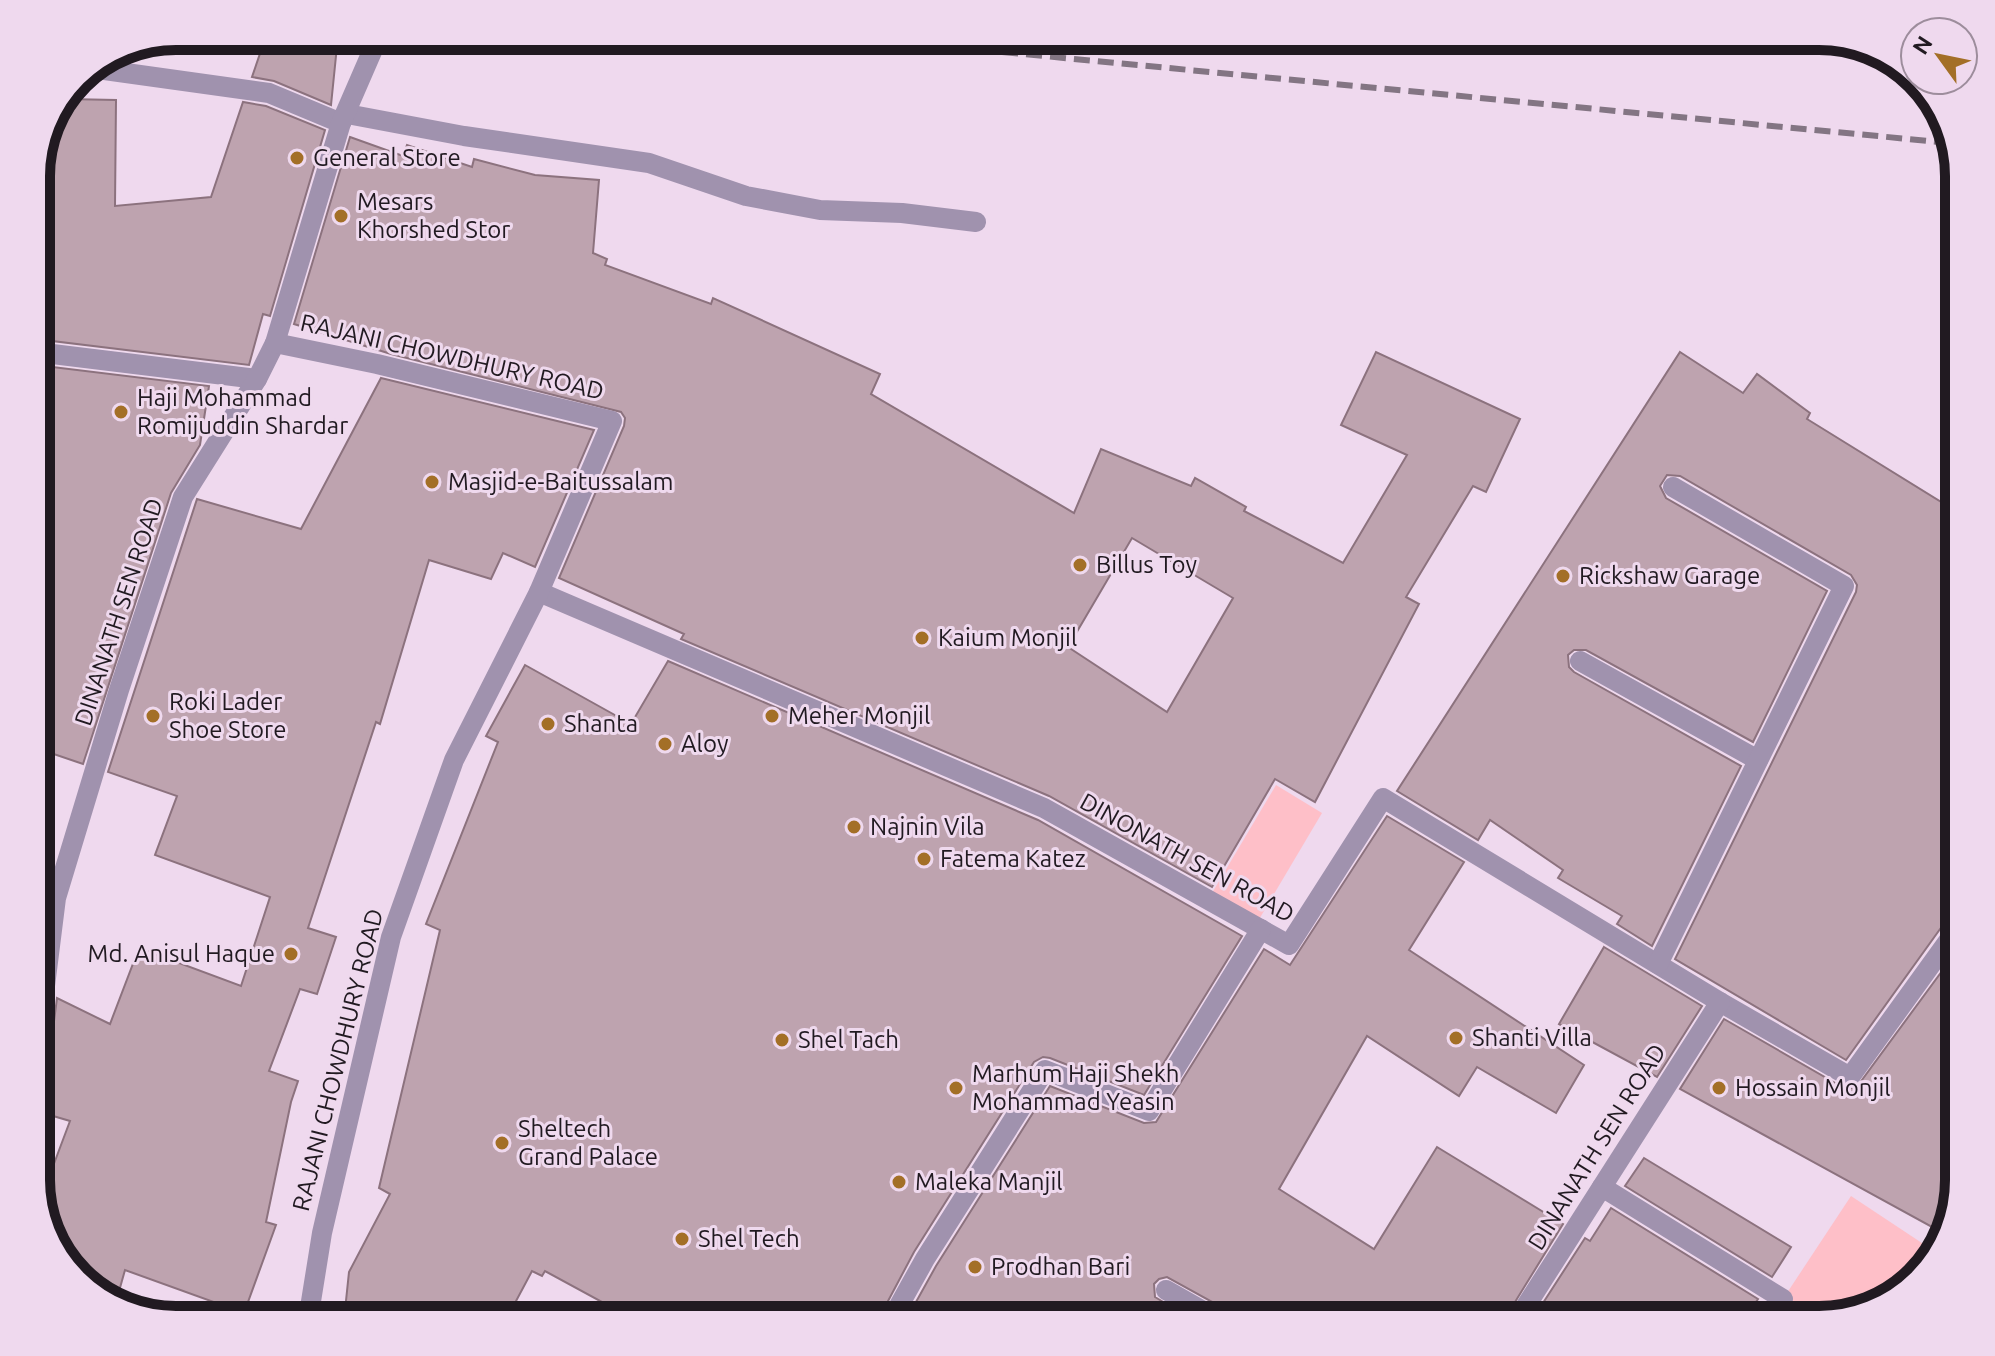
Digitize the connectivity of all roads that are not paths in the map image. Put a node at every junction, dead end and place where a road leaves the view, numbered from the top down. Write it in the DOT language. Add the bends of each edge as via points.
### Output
graph roads {
  1 [pos="373,50"];
  2 [pos="108,71"];
  3 [pos="344,119"];
  4 [pos="976,222"];
  5 [pos="275,343"];
  6 [pos="50,354"];
  7 [pos="257,379"];
  8 [pos="1673,487"];
  9 [pos="539,592"];
  10 [pos="1580,661"];
  11 [pos="1758,760"];
  12 [pos="50,923"];
  13 [pos="1261,929"];
  14 [pos="1945,945"];
  15 [pos="1658,964"];
  16 [pos="1720,1002"];
  17 [pos="1602,1187"];
  18 [pos="1166,1290"];
  19 [pos="1783,1299"];
  20 [pos="310,1306"];
  21 [pos="899,1306"];
  22 [pos="1194,1306"];
  23 [pos="1526,1306"];
  1 -- 3 [label="street, RAJANI CHOWDHURY ROAD"];
  2 -- 3 [label="street" via="269,93"];
  3 -- 4 [label="street" via="649,163 746,196 820,210"];
  3 -- 5 [label="street, RAJANI CHOWDHURY ROAD"];
  5 -- 7 [label="street, DINANATH SEN ROAD"];
  5 -- 9 [label="street, RAJANI CHOWDHURY ROAD" via="612,421"];
  6 -- 7 [label="street"];
  7 -- 12 [label="street, DINANATH SEN ROAD" via="183,497"];
  8 -- 11 [label="street" via="1844,586"];
  9 -- 13 [label="street, DINONATH SEN ROAD" via="1044,808"];
  9 -- 20 [label="street, RAJANI CHOWDHURY ROAD" via="454,760 391,937 322,1233"];
  10 -- 11 [label="street"];
  11 -- 15 [label="street"];
  13 -- 15 [label="street, DINONATH SEN ROAD" via="1289,945 1383,798"];
  13 -- 21 [label="street" via="1149,1111 1045,1070"];
  14 -- 16 [label="street, DINONATH SEN ROAD" via="1850,1077"];
  15 -- 16 [label="street, DINONATH SEN ROAD"];
  16 -- 17 [label="street, DINANATH SEN ROAD"];
  17 -- 19 [label="street"];
  17 -- 23 [label="street, DINANATH SEN ROAD"];
  18 -- 22 [label="street"];
}
